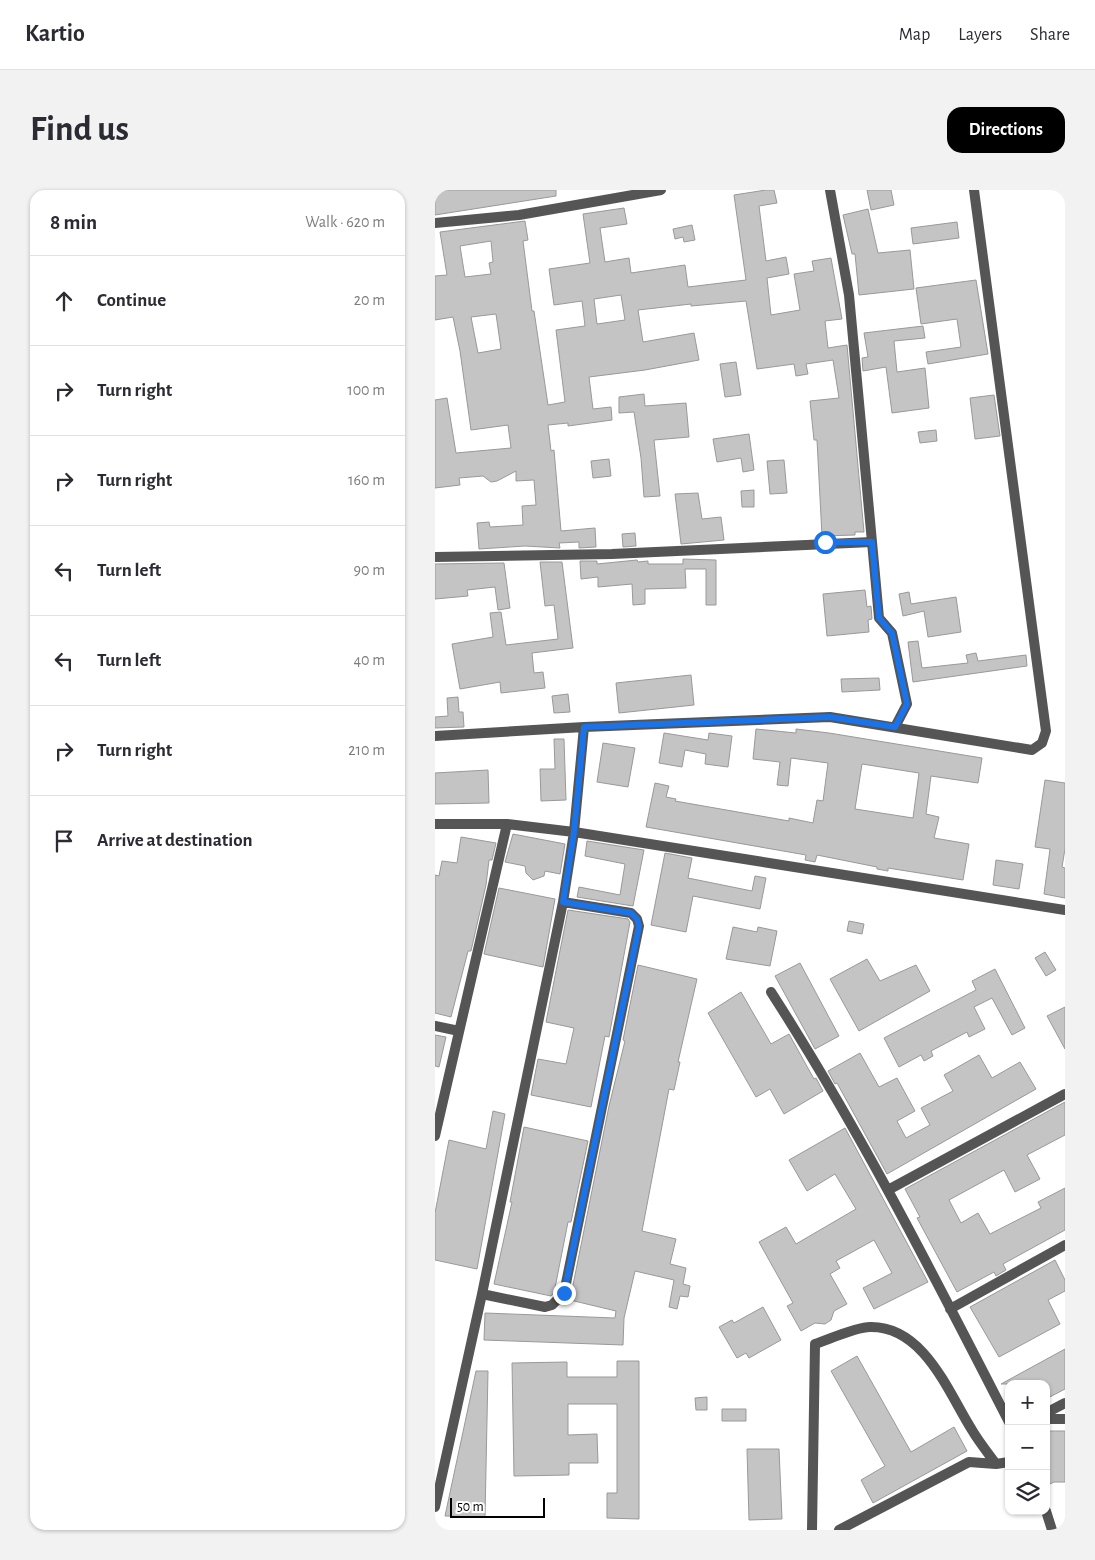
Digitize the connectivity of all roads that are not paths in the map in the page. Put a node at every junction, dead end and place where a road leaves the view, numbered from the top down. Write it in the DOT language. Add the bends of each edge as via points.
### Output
graph roads {
  1 [pos="661,190"];
  2 [pos="830,190"];
  3 [pos="974,190"];
  4 [pos="435,224"];
  5 [pos="872,542"];
  6 [pos="435,557"];
  7 [pos="584,727"];
  8 [pos="895,727"];
  9 [pos="435,736"];
  10 [pos="435,824"];
  11 [pos="507,824"];
  12 [pos="574,832"];
  13 [pos="563,902"];
  14 [pos="1065,910"];
  15 [pos="771,992"];
  16 [pos="435,1026"];
  17 [pos="459,1031"];
  18 [pos="1065,1094"];
  19 [pos="435,1136"];
  20 [pos="888,1190"];
  21 [pos="1065,1245"];
  22 [pos="482,1294"];
  23 [pos="950,1309"];
  24 [pos="1065,1403"];
  25 [pos="1050,1412"];
  26 [pos="1005,1414"];
  27 [pos="1050,1419"];
  28 [pos="1065,1419"];
  29 [pos="1005,1463"];
  30 [pos="996,1464"];
  31 [pos="435,1507"];
  32 [pos="1047,1515"];
  33 [pos="812,1530"];
  34 [pos="839,1530"];
  35 [pos="1052,1530"];
  1 -- 4 [label="street" via="519,215"];
  2 -- 5 [label="street" via="849,295"];
  3 -- 8 [label="street" via="1046,731 1042,743 1032,750"];
  5 -- 6 [label="street" via="612,554"];
  5 -- 8 [label="street" via="879,618 892,633 907,704"];
  7 -- 8 [label="street" via="830,717"];
  7 -- 9 [label="street"];
  7 -- 12 [label="street"];
  10 -- 11 [label="street"];
  11 -- 12 [label="street"];
  11 -- 17 [label="street"];
  12 -- 13 [label="street"];
  12 -- 14 [label="street"];
  13 -- 22 [label="street"];
  13 -- 22 [label="street" via="631,913 639,926 566,1284 559,1300 545,1306"];
  15 -- 20 [label="street" via="818,1064"];
  16 -- 17 [label="street"];
  17 -- 19 [label="street"];
  18 -- 20 [label="street"];
  20 -- 23 [label="street"];
  21 -- 23 [label="street"];
  22 -- 31 [label="street"];
  23 -- 26 [label="street"];
  24 -- 25 [label="street"];
  27 -- 28 [label="street"];
  29 -- 30 [label="street"];
  30 -- 33 [label="street" via="972,1431 939,1371 918,1347 892,1330 869,1326 815,1344"];
  30 -- 34 [label="street" via="969,1462"];
  32 -- 35 [label="street"];
}
